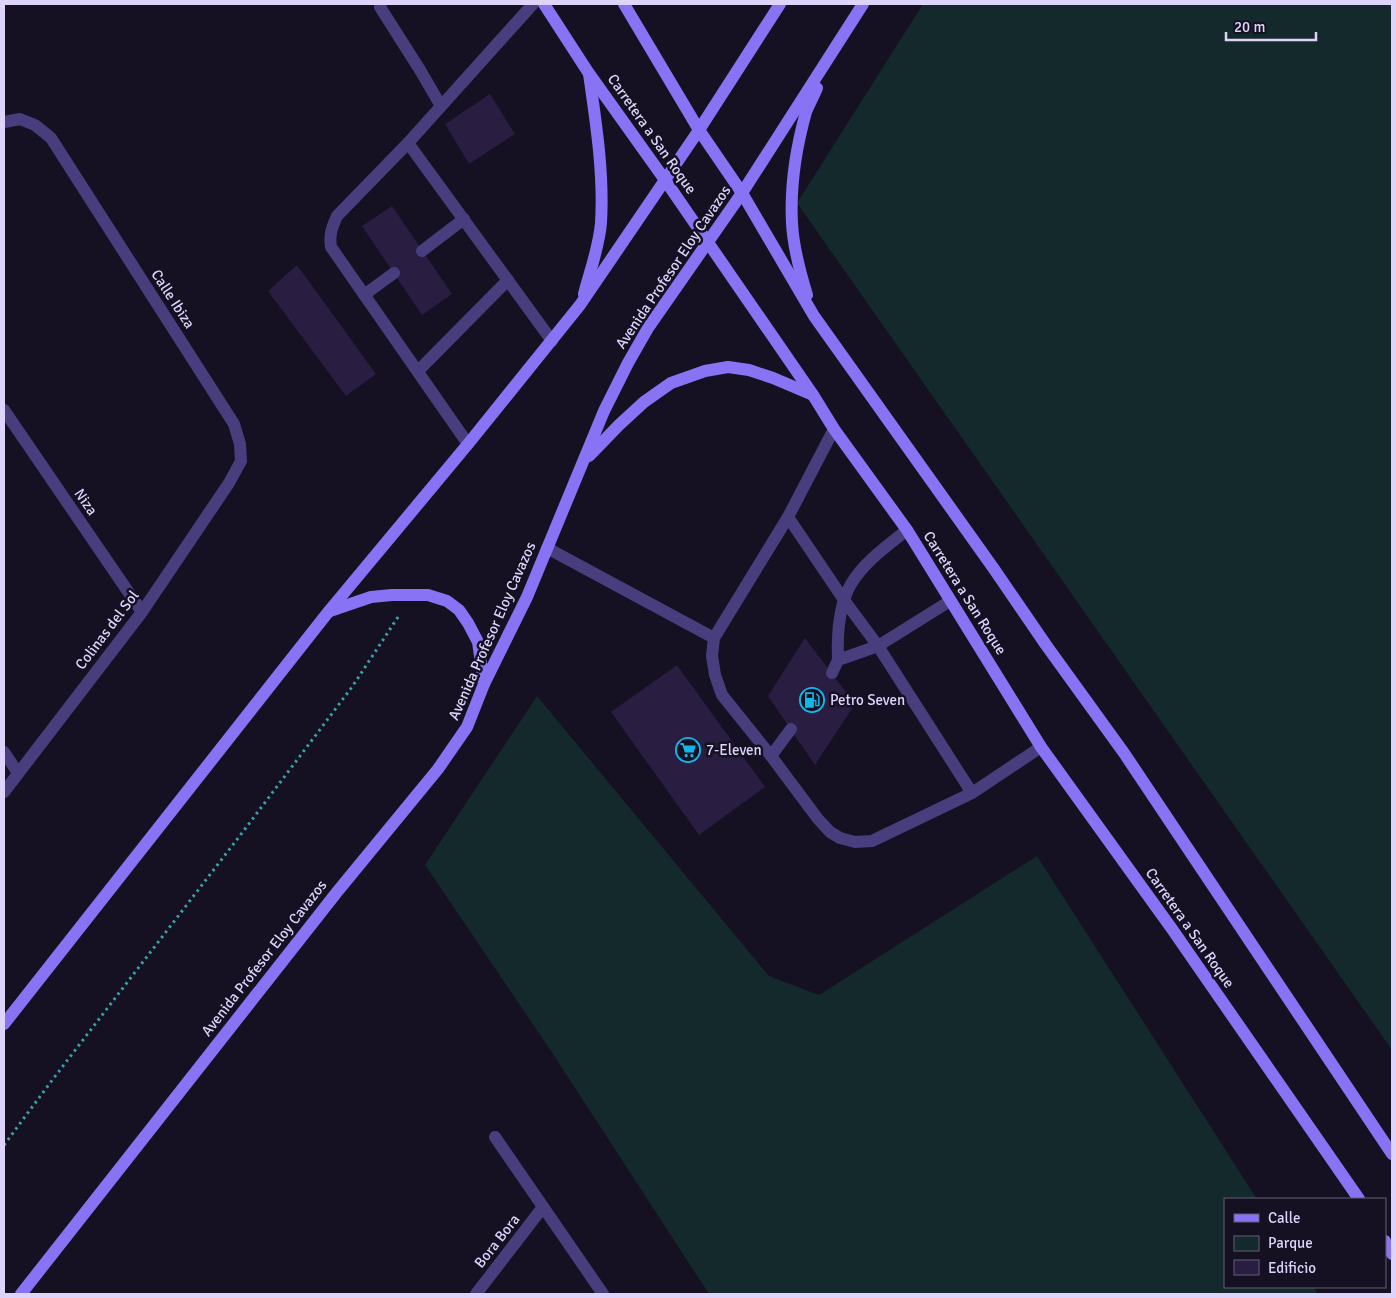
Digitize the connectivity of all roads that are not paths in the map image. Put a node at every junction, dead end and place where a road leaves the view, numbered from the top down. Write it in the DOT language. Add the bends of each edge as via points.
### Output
graph roads {
  1 [pos="381,4"];
  2 [pos="533,4"];
  3 [pos="544,4"];
  4 [pos="624,4"];
  5 [pos="780,4"];
  6 [pos="863,4"];
  7 [pos="840,40"];
  8 [pos="588,72"];
  9 [pos="441,106"];
  10 [pos="4,122"];
  11 [pos="699,130"];
  12 [pos="408,143"];
  13 [pos="666,180"];
  14 [pos="742,193"];
  15 [pos="464,220"];
  16 [pos="708,243"];
  17 [pos="422,251"];
  18 [pos="394,273"];
  19 [pos="508,280"];
  20 [pos="364,295"];
  21 [pos="580,305"];
  22 [pos="814,316"];
  23 [pos="552,341"];
  24 [pos="418,371"];
  25 [pos="812,395"];
  26 [pos="4,410"];
  27 [pos="834,429"];
  28 [pos="468,444"];
  29 [pos="583,461"];
  30 [pos="229,483"];
  31 [pos="788,517"];
  32 [pos="907,530"];
  33 [pos="547,548"];
  34 [pos="844,600"];
  35 [pos="950,601"];
  36 [pos="329,611"];
  37 [pos="142,612"];
  38 [pos="714,638"];
  39 [pos="878,646"];
  40 [pos="838,660"];
  41 [pos="832,673"];
  42 [pos="484,684"];
  43 [pos="791,729"];
  44 [pos="1041,747"];
  45 [pos="4,752"];
  46 [pos="771,756"];
  47 [pos="18,773"];
  48 [pos="4,792"];
  49 [pos="972,793"];
  50 [pos="4,1024"];
  51 [pos="495,1137"];
  52 [pos="1392,1154"];
  53 [pos="1358,1198"];
  54 [pos="543,1207"];
  55 [pos="1386,1243"];
  56 [pos="1392,1254"];
  57 [pos="21,1294"];
  58 [pos="476,1294"];
  59 [pos="603,1294"];
  1 -- 9 [label="street"];
  2 -- 9 [label="street"];
  3 -- 8 [label="main road, Carretera a San Roque"];
  4 -- 11 [label="main road"];
  5 -- 11 [label="main road"];
  6 -- 7 [label="main road, Avenida Profesor Eloy Cavazos"];
  7 -- 14 [label="main road, Avenida Profesor Eloy Cavazos"];
  7 -- 22 [label="main road" via="807,111 792,187 792,224 798,265"];
  8 -- 13 [label="main road, Carretera a San Roque"];
  8 -- 21 [label="main road" via="597,127 601,224"];
  9 -- 12 [label="street"];
  10 -- 30 [label="street, Calle Ibiza" via="20,119 35,125 51,138 234,424 241,461"];
  11 -- 13 [label="main road"];
  11 -- 14 [label="main road"];
  12 -- 15 [label="street"];
  12 -- 20 [label="street" via="337,216 331,228 331,247"];
  13 -- 16 [label="main road, Carretera a San Roque"];
  13 -- 21 [label="main road"];
  14 -- 16 [label="main road, Avenida Profesor Eloy Cavazos"];
  14 -- 22 [label="main road"];
  15 -- 17 [label="street"];
  15 -- 19 [label="street"];
  16 -- 25 [label="main road, Carretera a San Roque"];
  16 -- 29 [label="main road, Avenida Profesor Eloy Cavazos" via="648,328 604,411"];
  18 -- 20 [label="street"];
  19 -- 23 [label="street"];
  19 -- 24 [label="street"];
  20 -- 24 [label="street"];
  21 -- 23 [label="main road"];
  22 -- 52 [label="main road" via="1124,753"];
  23 -- 28 [label="main road"];
  24 -- 28 [label="street"];
  25 -- 27 [label="main road, Carretera a San Roque"];
  25 -- 29 [label="main road" via="750,370 728,366 705,371 671,383 644,402"];
  26 -- 37 [label="street, Niza"];
  27 -- 31 [label="street"];
  27 -- 32 [label="main road, Carretera a San Roque"];
  28 -- 36 [label="main road"];
  29 -- 33 [label="main road, Avenida Profesor Eloy Cavazos"];
  30 -- 37 [label="street, Colinas del Sol"];
  31 -- 34 [label="street"];
  31 -- 38 [label="street"];
  32 -- 34 [label="street" via="863,567"];
  32 -- 35 [label="main road, Carretera a San Roque"];
  33 -- 38 [label="street"];
  33 -- 42 [label="main road, Avenida Profesor Eloy Cavazos"];
  34 -- 39 [label="street"];
  34 -- 40 [label="street"];
  35 -- 39 [label="street"];
  35 -- 44 [label="main road, Carretera a San Roque"];
  36 -- 42 [label="main road" via="371,597 413,594 447,601 459,610 478,642"];
  36 -- 50 [label="main road"];
  37 -- 47 [label="street, Colinas del Sol"];
  38 -- 46 [label="street" via="712,656 722,695"];
  39 -- 40 [label="street"];
  39 -- 49 [label="street"];
  40 -- 41 [label="street"];
  42 -- 57 [label="main road, Avenida Profesor Eloy Cavazos" via="467,727 438,769 336,892"];
  43 -- 46 [label="street"];
  44 -- 49 [label="street"];
  44 -- 53 [label="main road, Carretera a San Roque"];
  45 -- 47 [label="street"];
  46 -- 49 [label="street" via="830,832 855,842 872,842"];
  47 -- 48 [label="street, Colinas del Sol"];
  51 -- 54 [label="street"];
  54 -- 58 [label="street, Bora Bora"];
  54 -- 59 [label="street"];
  55 -- 56 [label="main road"];
}
